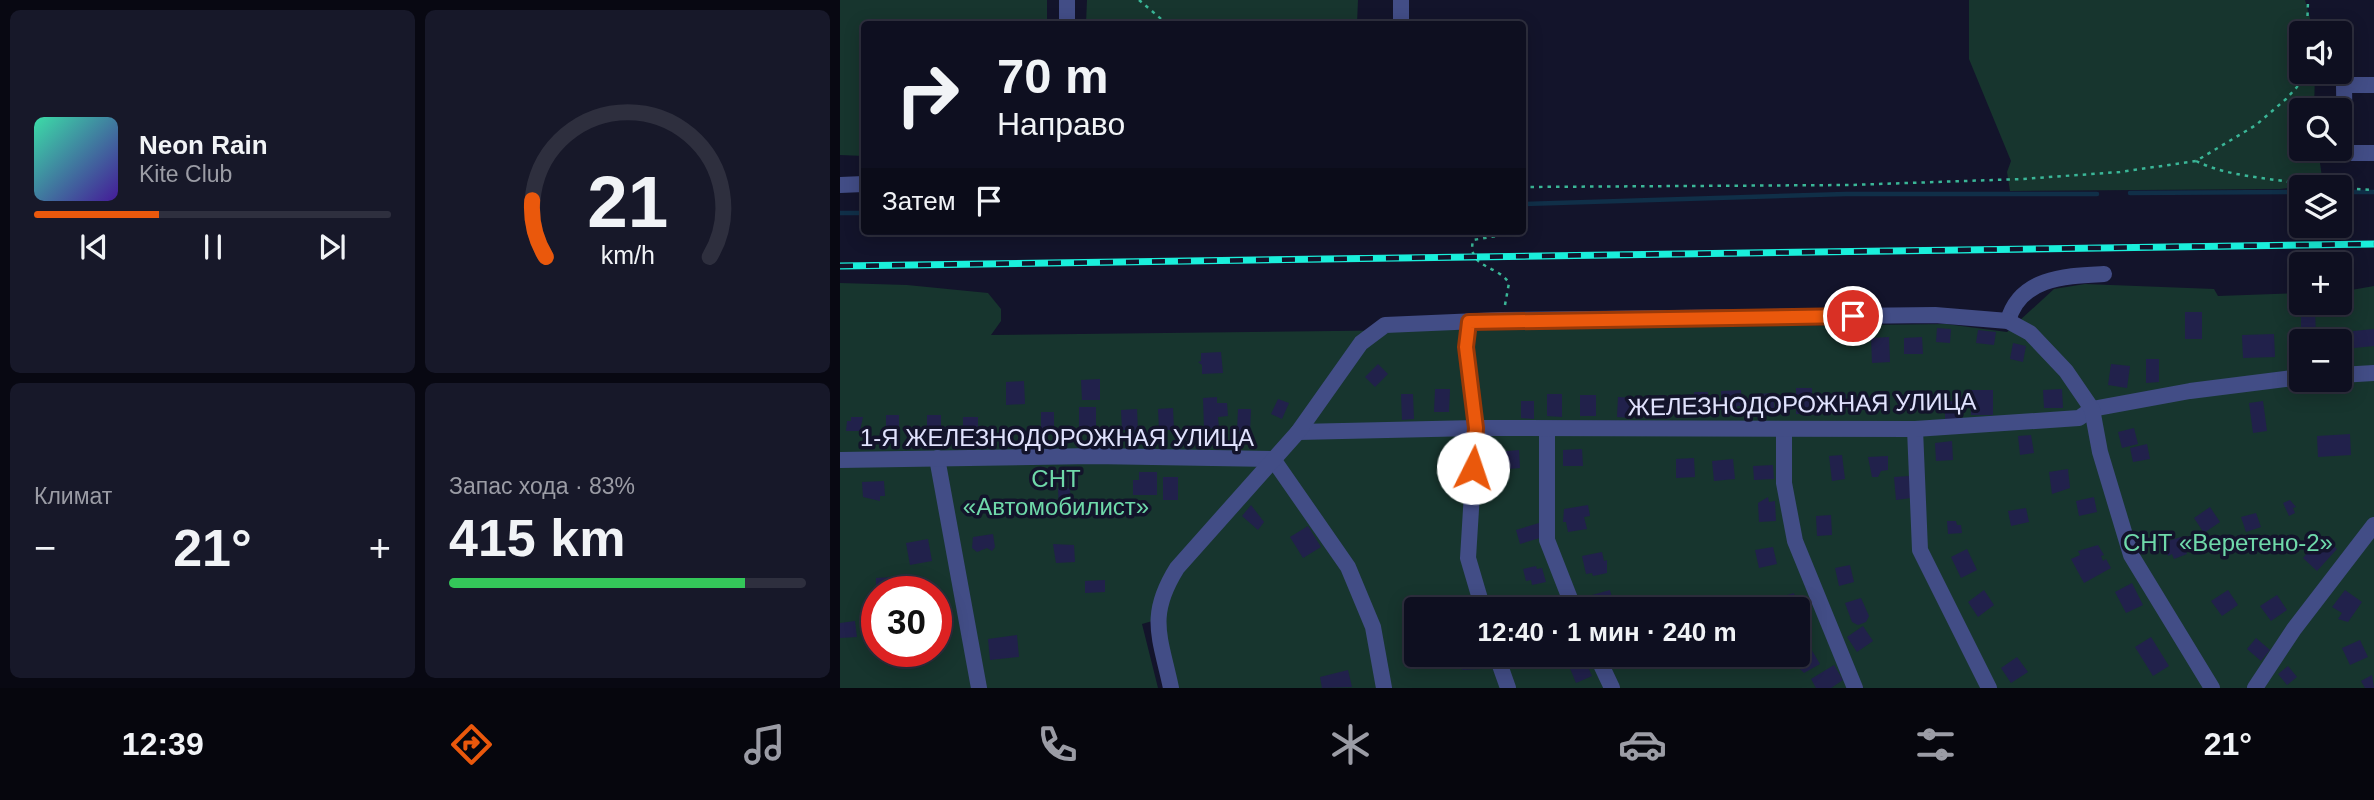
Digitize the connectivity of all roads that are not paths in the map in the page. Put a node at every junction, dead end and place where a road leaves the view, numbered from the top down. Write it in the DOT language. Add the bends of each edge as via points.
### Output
graph roads {
  1 [pos="1067,0"];
  2 [pos="1401,0"];
  3 [pos="1067,21"];
  4 [pos="1401,21"];
  5 [pos="2374,85"];
  6 [pos="2374,153"];
  7 [pos="861,184"];
  8 [pos="840,185"];
  9 [pos="2104,274"];
  10 [pos="2008,321"];
  11 [pos="1469,322"];
  12 [pos="2374,373"];
  13 [pos="2352,374"];
  14 [pos="2289,379"];
  15 [pos="2092,409"];
  16 [pos="1476,428"];
  17 [pos="1784,429"];
  18 [pos="1915,429"];
  19 [pos="1546,430"];
  20 [pos="1298,432"];
  21 [pos="937,458"];
  22 [pos="1273,459"];
  23 [pos="840,460"];
  24 [pos="2374,526"];
  25 [pos="1479,597"];
  26 [pos="1569,597"];
  27 [pos="1501,667"];
  28 [pos="1602,667"];
  29 [pos="979,688"];
  30 [pos="1171,688"];
  31 [pos="1384,688"];
  32 [pos="1508,688"];
  33 [pos="1612,688"];
  34 [pos="1855,688"];
  35 [pos="1989,688"];
  36 [pos="2212,688"];
  37 [pos="2255,688"];
  1 -- 3 [label="street"];
  2 -- 4 [label="street"];
  5 -- 6 [label="street" via="2344,85 2345,153"];
  7 -- 8 [label="street"];
  9 -- 10 [label="street" via="2055,277 2027,290 2012,307"];
  10 -- 11 [label="street" via="1935,315"];
  10 -- 15 [label="street" via="2029,333 2066,372"];
  11 -- 16 [label="street" via="1466,347"];
  11 -- 20 [label="street" via="1385,325 1361,343"];
  12 -- 13 [label="street"];
  14 -- 15 [label="street, ЖЕЛЕЗНОДОРОЖНАЯ УЛИЦА"];
  15 -- 18 [label="street, ЖЕЛЕЗНОДОРОЖНАЯ УЛИЦА" via="2079,418"];
  15 -- 36 [label="street" via="2131,555"];
  16 -- 19 [label="street, ЖЕЛЕЗНОДОРОЖНАЯ УЛИЦА"];
  16 -- 20 [label="street, ЖЕЛЕЗНОДОРОЖНАЯ УЛИЦА"];
  16 -- 25 [label="street" via="1468,558"];
  17 -- 18 [label="street, ЖЕЛЕЗНОДОРОЖНАЯ УЛИЦА"];
  17 -- 19 [label="street, ЖЕЛЕЗНОДОРОЖНАЯ УЛИЦА"];
  17 -- 34 [label="street" via="1784,482 1795,541"];
  18 -- 35 [label="street" via="1920,550"];
  19 -- 26 [label="street" via="1547,540"];
  20 -- 22 [label="street"];
  21 -- 22 [label="street, 1-Я ЖЕЛЕЗНОДОРОЖНАЯ УЛИЦА"];
  21 -- 23 [label="street, 1-Я ЖЕЛЕЗНОДОРОЖНАЯ УЛИЦА"];
  21 -- 29 [label="street"];
  22 -- 30 [label="street" via="1162,591 1157,620"];
  22 -- 31 [label="street" via="1348,567 1373,627"];
  24 -- 37 [label="street"];
  27 -- 32 [label="street"];
  28 -- 33 [label="street"];
}
